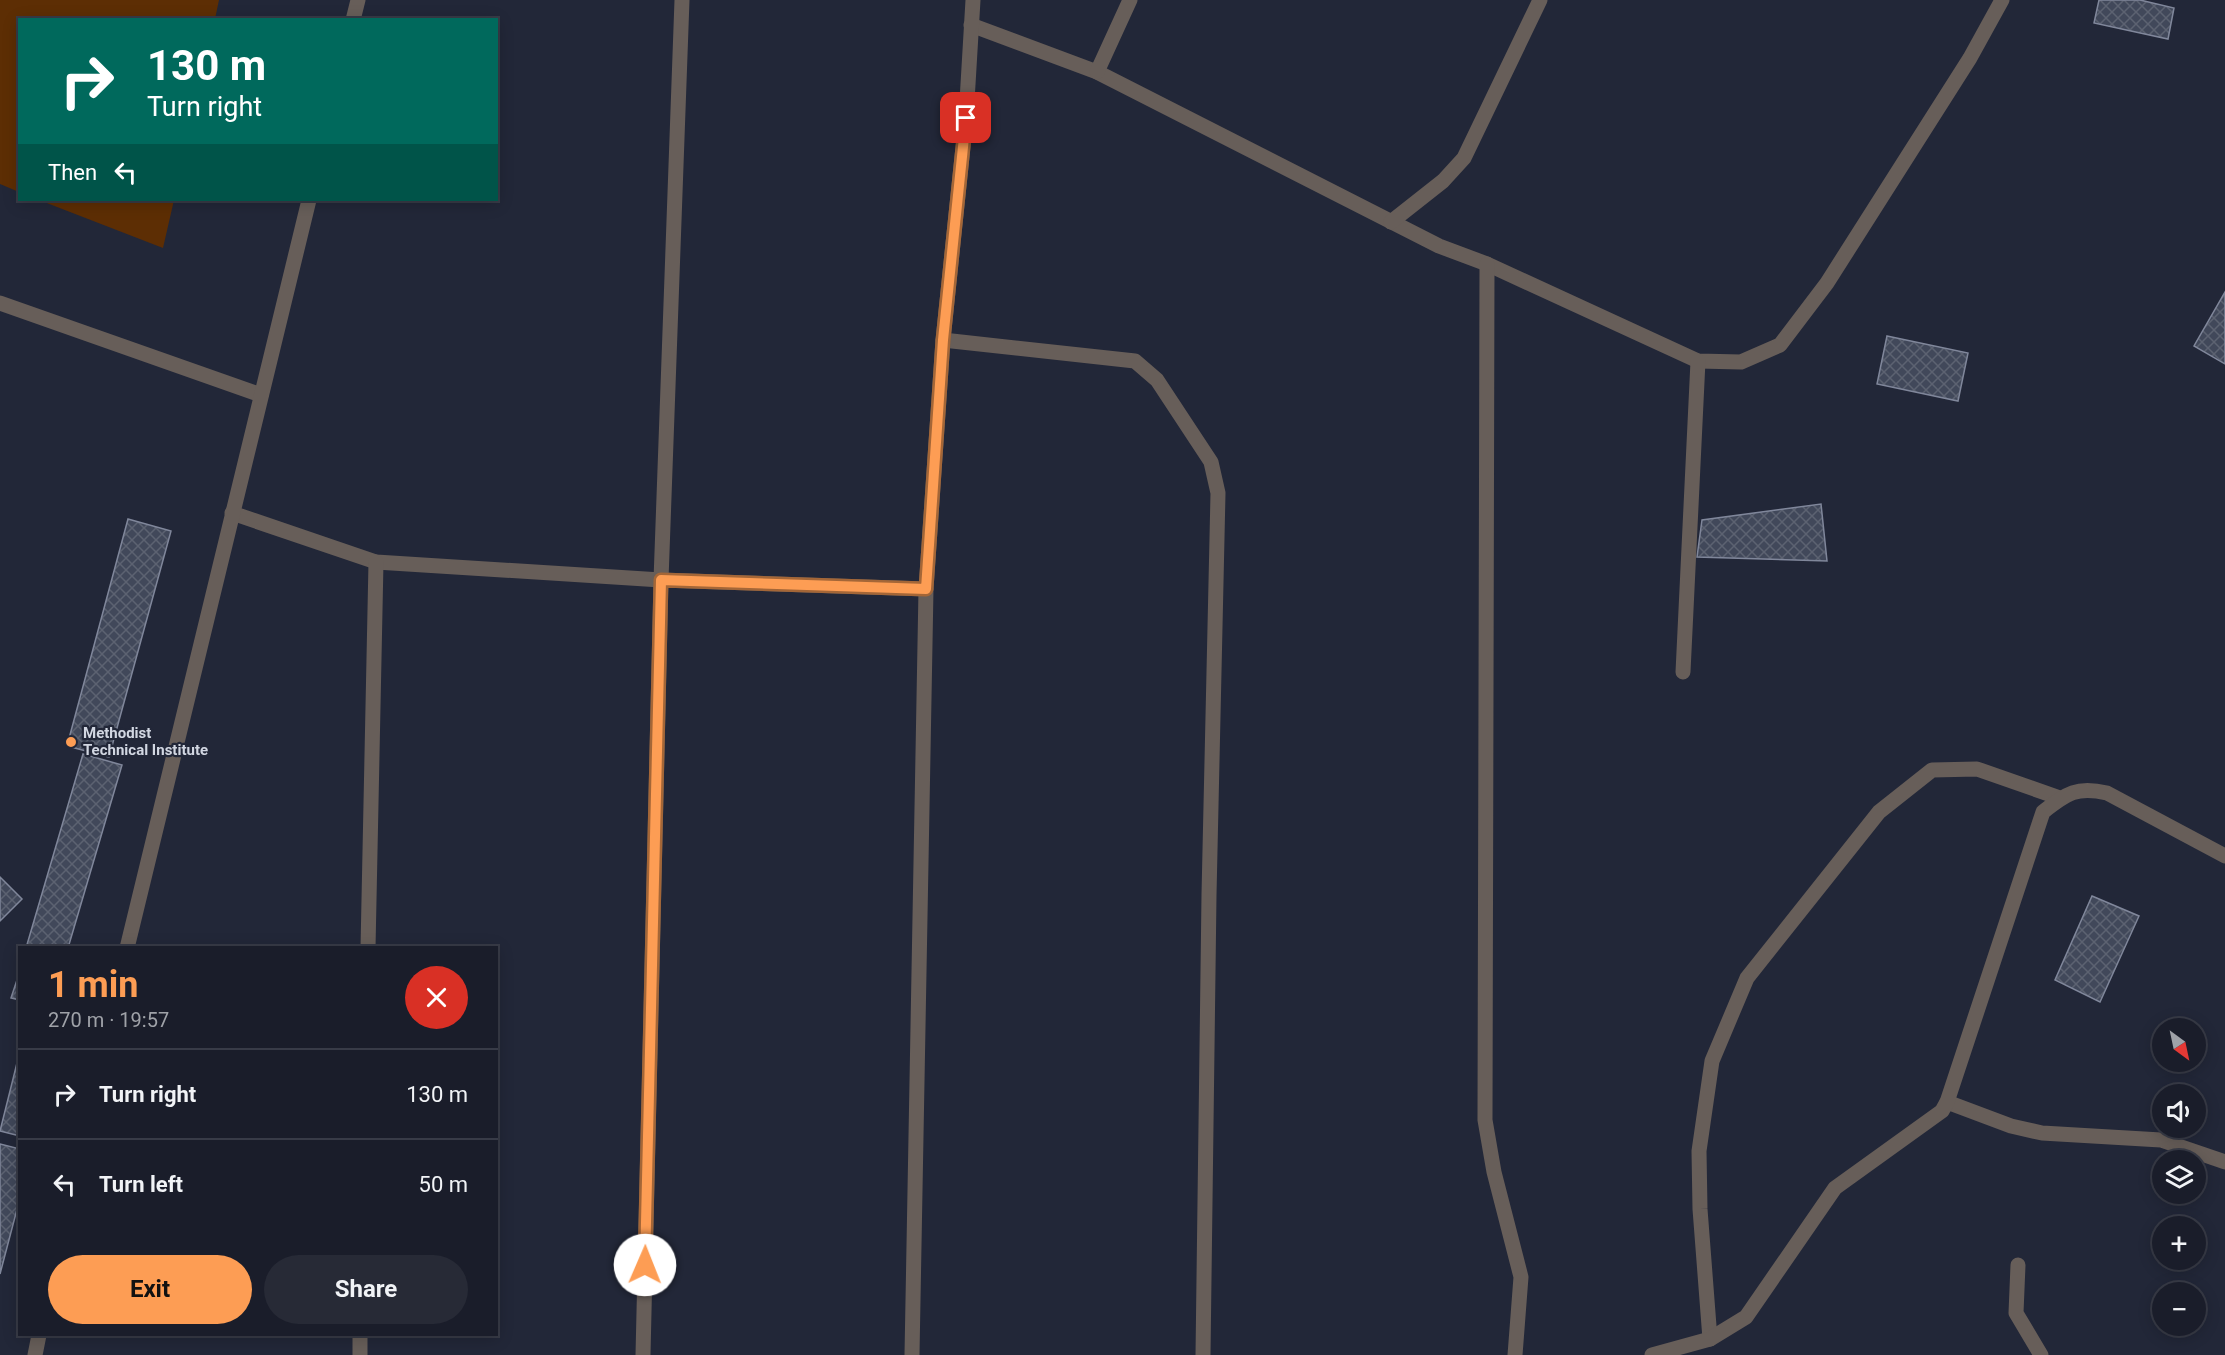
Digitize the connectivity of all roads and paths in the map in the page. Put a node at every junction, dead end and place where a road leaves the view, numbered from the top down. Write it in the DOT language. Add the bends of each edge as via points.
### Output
graph roads {
  1 [pos="358,0"];
  2 [pos="682,0"];
  3 [pos="973,0"];
  4 [pos="1130,0"];
  5 [pos="1540,0"];
  6 [pos="2002,0"];
  7 [pos="354,18"];
  8 [pos="971,26"];
  9 [pos="1097,72"];
  10 [pos="309,201"];
  11 [pos="1391,222"];
  12 [pos="1487,264"];
  13 [pos="0,303"];
  14 [pos="943,340"];
  15 [pos="1698,361"];
  16 [pos="261,395"];
  17 [pos="232,513"];
  18 [pos="376,562"];
  19 [pos="661,580"];
  20 [pos="926,589"];
  21 [pos="1683,672"];
  22 [pos="2060,798"];
  23 [pos="2225,856"];
  24 [pos="127,946"];
  25 [pos="368,946"];
  26 [pos="1947,1102"];
  27 [pos="2225,1162"];
  28 [pos="2018,1265"];
  29 [pos="39,1336"];
  30 [pos="360,1336"];
  31 [pos="1710,1339"];
  32 [pos="35,1355"];
  33 [pos="360,1355"];
  34 [pos="643,1355"];
  35 [pos="912,1355"];
  36 [pos="1203,1355"];
  37 [pos="1515,1355"];
  38 [pos="1652,1355"];
  39 [pos="2041,1355"];
  1 -- 7 [label="street"];
  2 -- 19 [label="street"];
  3 -- 8 [label="street"];
  4 -- 9 [label="street"];
  5 -- 11 [label="street" via="1464,158 1443,181"];
  6 -- 15 [label="street" via="1970,58 1833,273 1780,345 1741,362"];
  8 -- 9 [label="street"];
  8 -- 14 [label="street" via="966,118"];
  9 -- 11 [label="street"];
  10 -- 16 [label="street"];
  11 -- 12 [label="street"];
  12 -- 15 [label="street"];
  12 -- 37 [label="street" via="1485,1120 1521,1277"];
  13 -- 16 [label="street"];
  14 -- 20 [label="street"];
  14 -- 36 [label="street" via="1135,361 1158,380 1211,462 1218,493"];
  15 -- 21 [label="street"];
  16 -- 17 [label="street"];
  17 -- 18 [label="street"];
  17 -- 24 [label="street"];
  18 -- 19 [label="street"];
  18 -- 25 [label="street"];
  19 -- 20 [label="street"];
  19 -- 34 [label="street"];
  20 -- 35 [label="street"];
  22 -- 23 [label="street" via="2085,788 2107,793"];
  22 -- 26 [label="street" via="2043,812 2034,835"];
  22 -- 31 [label="street" via="1977,769 1932,770 1879,812 1747,978 1712,1061 1699,1150"];
  26 -- 27 [label="street" via="2042,1133 2161,1140"];
  26 -- 31 [label="street" via="1933,1119 1835,1188 1746,1317"];
  28 -- 39 [label="street" via="2016,1313"];
  29 -- 32 [label="street"];
  30 -- 33 [label="street"];
  31 -- 38 [label="street"];
}
